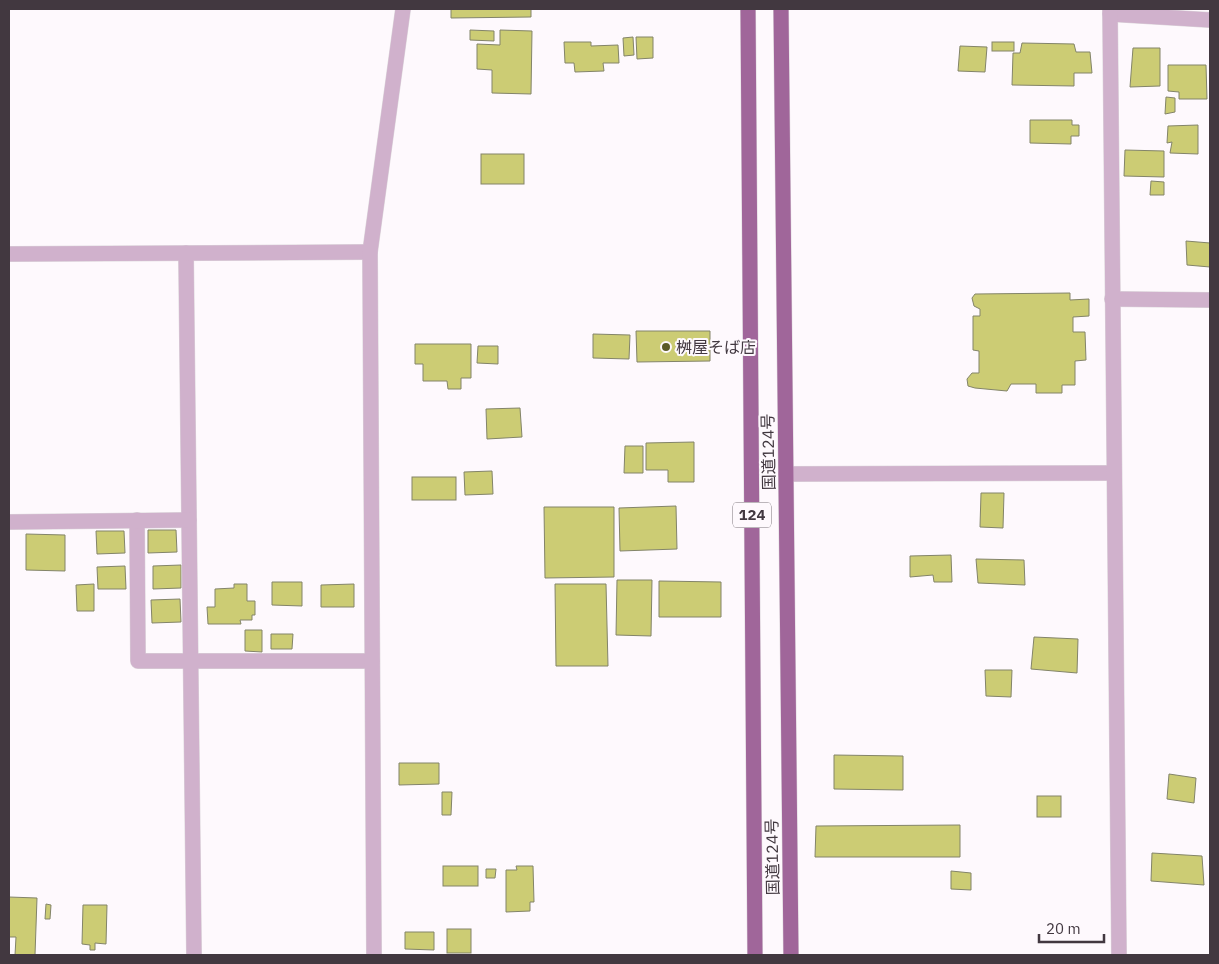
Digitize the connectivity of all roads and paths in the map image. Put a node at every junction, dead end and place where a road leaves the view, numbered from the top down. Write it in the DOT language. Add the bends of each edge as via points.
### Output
graph roads {
  1 [pos="403,9"];
  2 [pos="748,9"];
  3 [pos="781,9"];
  4 [pos="1110,12"];
  5 [pos="1210,20"];
  6 [pos="370,252"];
  7 [pos="186,253"];
  8 [pos="9,254"];
  9 [pos="1112,299"];
  10 [pos="1210,300"];
  11 [pos="1114,473"];
  12 [pos="786,474"];
  13 [pos="137,520"];
  14 [pos="189,520"];
  15 [pos="9,522"];
  16 [pos="190,661"];
  17 [pos="372,661"];
  18 [pos="194,955"];
  19 [pos="374,955"];
  20 [pos="755,955"];
  21 [pos="791,955"];
  22 [pos="1118,955"];
  1 -- 6 [label="street"];
  2 -- 20 [label="highway, 国道124号 / 124"];
  3 -- 12 [label="highway, 国道124号 / 124"];
  4 -- 5 [label="street"];
  4 -- 9 [label="street"];
  6 -- 7 [label="street"];
  6 -- 17 [label="street"];
  7 -- 8 [label="street"];
  7 -- 14 [label="street"];
  9 -- 10 [label="street"];
  9 -- 11 [label="street"];
  11 -- 12 [label="street"];
  11 -- 22 [label="street"];
  12 -- 21 [label="highway, 国道124号 / 124"];
  13 -- 14 [label="street"];
  13 -- 15 [label="street"];
  13 -- 16 [label="street" via="138,662"];
  14 -- 16 [label="street"];
  16 -- 17 [label="street"];
  16 -- 18 [label="street"];
  17 -- 19 [label="street"];
}
